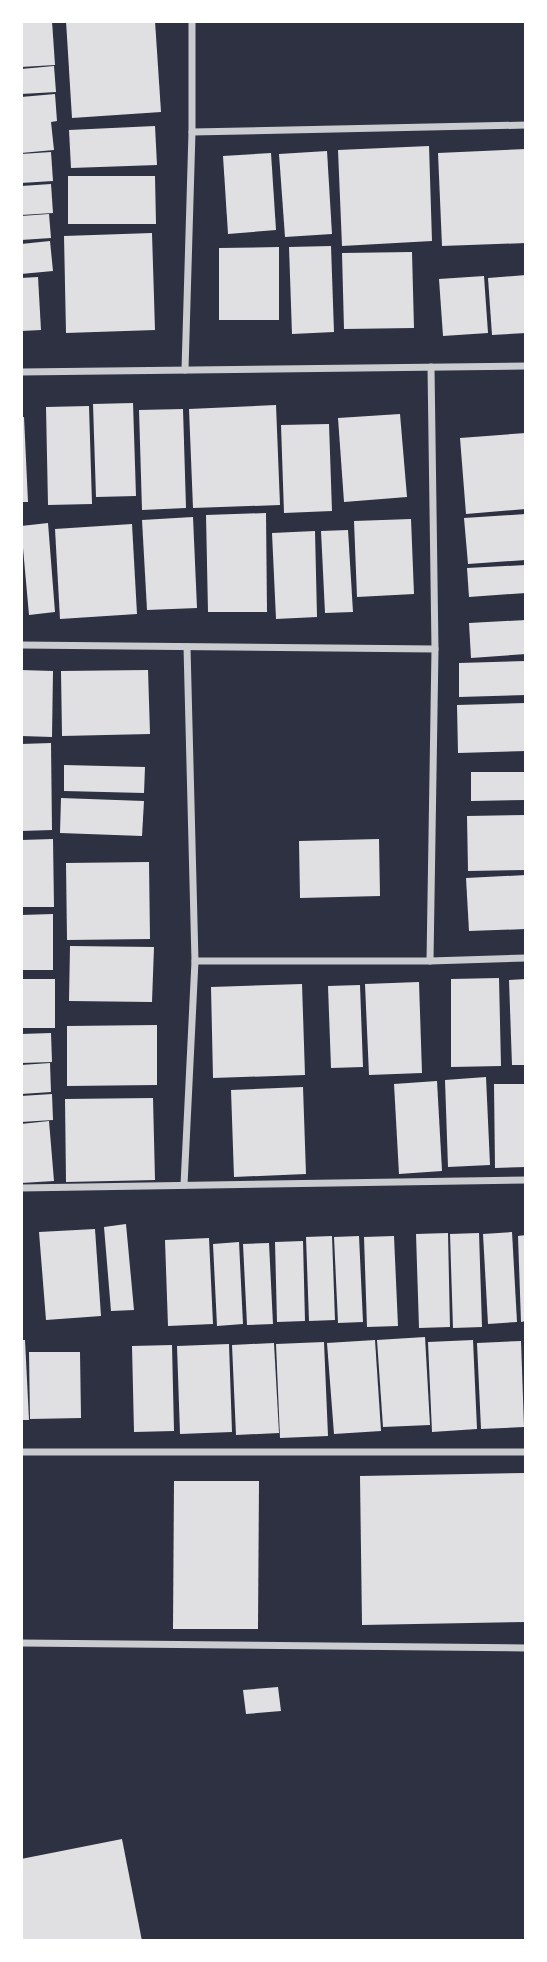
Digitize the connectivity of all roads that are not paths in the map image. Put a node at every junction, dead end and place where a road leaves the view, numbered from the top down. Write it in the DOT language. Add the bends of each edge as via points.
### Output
graph roads {
  1 [pos="192,21"];
  2 [pos="526,125"];
  3 [pos="192,132"];
  4 [pos="526,366"];
  5 [pos="431,367"];
  6 [pos="185,370"];
  7 [pos="21,372"];
  8 [pos="21,645"];
  9 [pos="187,647"];
  10 [pos="435,649"];
  11 [pos="526,958"];
  12 [pos="195,961"];
  13 [pos="430,961"];
  14 [pos="526,1180"];
  15 [pos="184,1185"];
  16 [pos="21,1188"];
  17 [pos="21,1452"];
  18 [pos="526,1452"];
  19 [pos="21,1643"];
  20 [pos="526,1648"];
  1 -- 3 [label="street"];
  2 -- 3 [label="street"];
  3 -- 6 [label="street"];
  4 -- 5 [label="street"];
  5 -- 6 [label="street"];
  5 -- 10 [label="street"];
  6 -- 7 [label="street"];
  8 -- 9 [label="street"];
  9 -- 10 [label="street"];
  9 -- 12 [label="street"];
  10 -- 13 [label="street"];
  11 -- 13 [label="street"];
  12 -- 13 [label="street"];
  12 -- 15 [label="street"];
  14 -- 15 [label="street"];
  15 -- 16 [label="street"];
  17 -- 18 [label="street"];
  19 -- 20 [label="street"];
}
